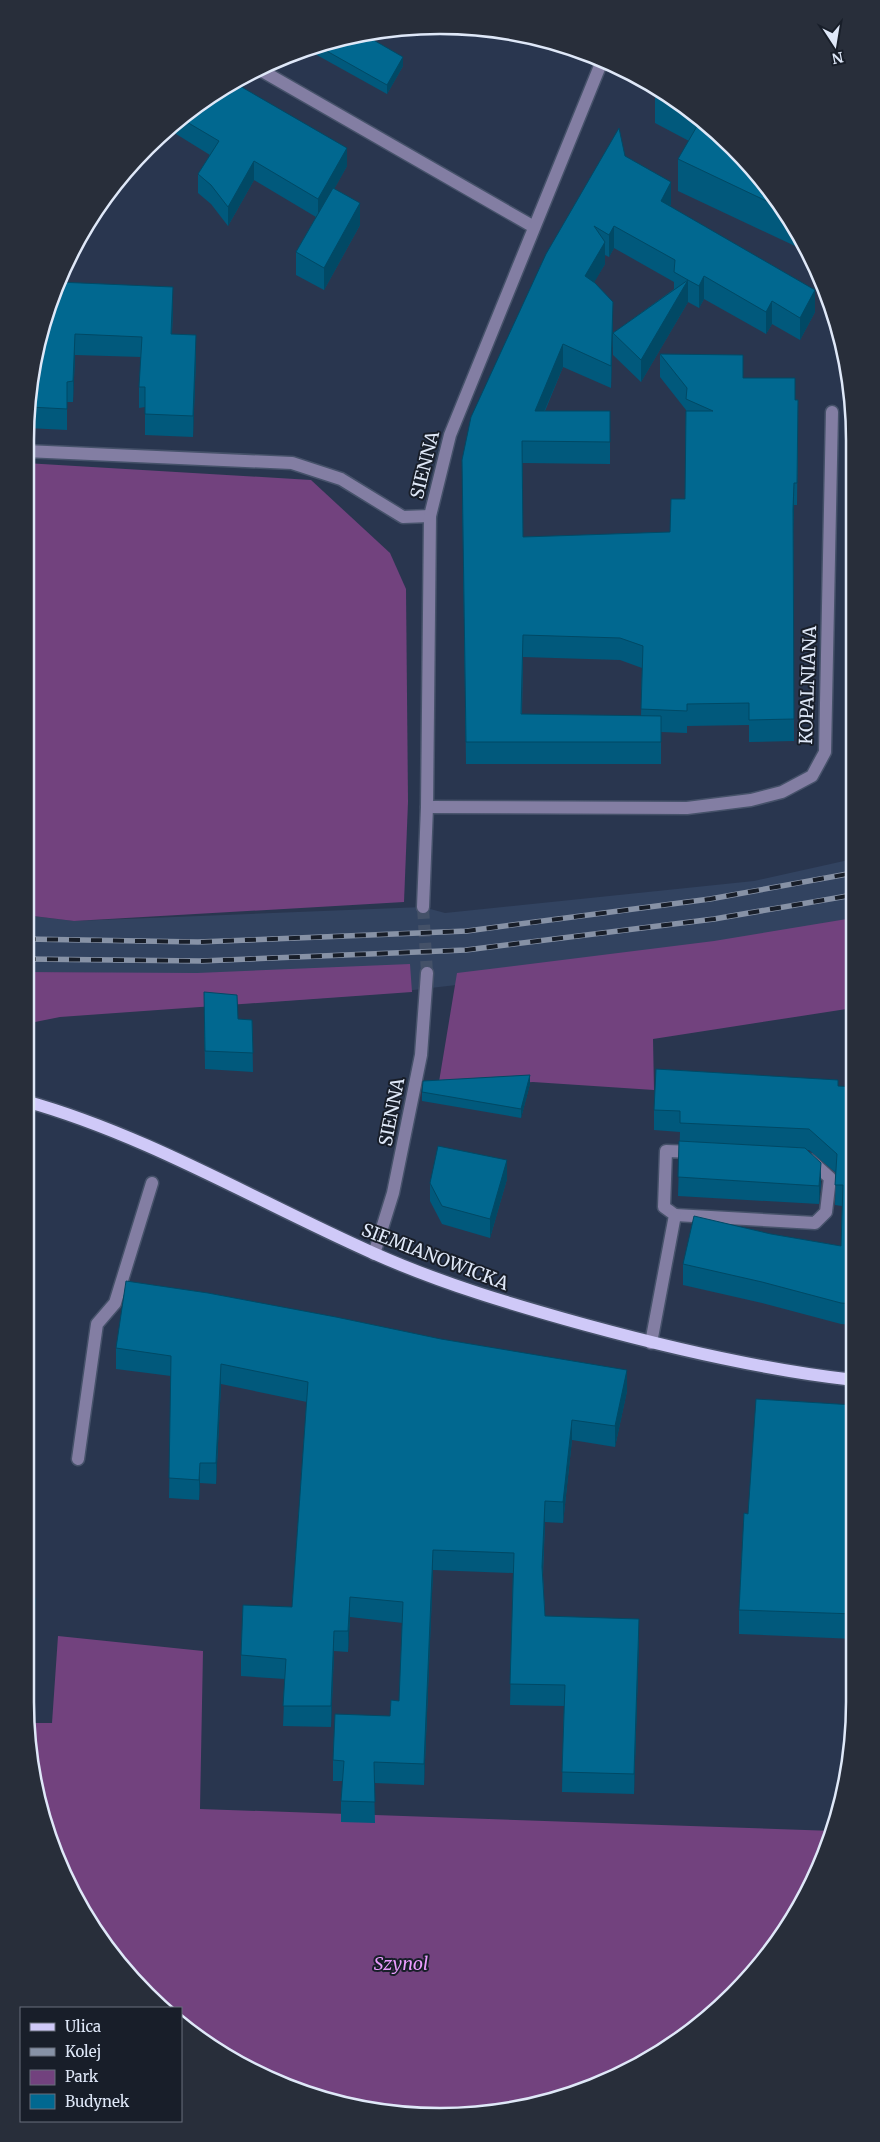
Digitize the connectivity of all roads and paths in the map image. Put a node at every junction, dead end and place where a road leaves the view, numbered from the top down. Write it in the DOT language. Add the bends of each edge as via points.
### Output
graph roads {
  1 [pos="600,67"];
  2 [pos="266,73"];
  3 [pos="534,227"];
  4 [pos="832,412"];
  5 [pos="34,451"];
  6 [pos="430,516"];
  7 [pos="427,807"];
  8 [pos="423,907"];
  9 [pos="427,973"];
  10 [pos="34,1104"];
  11 [pos="704,1153"];
  12 [pos="799,1158"];
  13 [pos="152,1183"];
  14 [pos="675,1215"];
  15 [pos="374,1254"];
  16 [pos="651,1343"];
  17 [pos="846,1379"];
  18 [pos="78,1459"];
  1 -- 3 [label="street, SIENNA"];
  2 -- 3 [label="street"];
  3 -- 6 [label="street, SIENNA" via="450,435"];
  4 -- 7 [label="street, KOPALNIANA" via="824,752 812,776 782,792 751,800 687,808"];
  5 -- 6 [label="street" via="292,463 342,479 403,517"];
  6 -- 7 [label="street, SIENNA"];
  7 -- 8 [label="street, SIENNA"];
  9 -- 15 [label="street, SIENNA" via="421,1055 393,1193"];
  10 -- 15 [label="main road, SIEMIANOWICKA" via="121,1135"];
  11 -- 14 [label="street" via="666,1151 664,1207"];
  12 -- 14 [label="street" via="808,1158 830,1178 826,1212 815,1223"];
  13 -- 18 [label="street" via="116,1303 97,1324"];
  14 -- 16 [label="street"];
  15 -- 16 [label="main road, SIEMIANOWICKA" via="498,1301"];
  16 -- 17 [label="main road, SIEMIANOWICKA" via="793,1372"];
}
